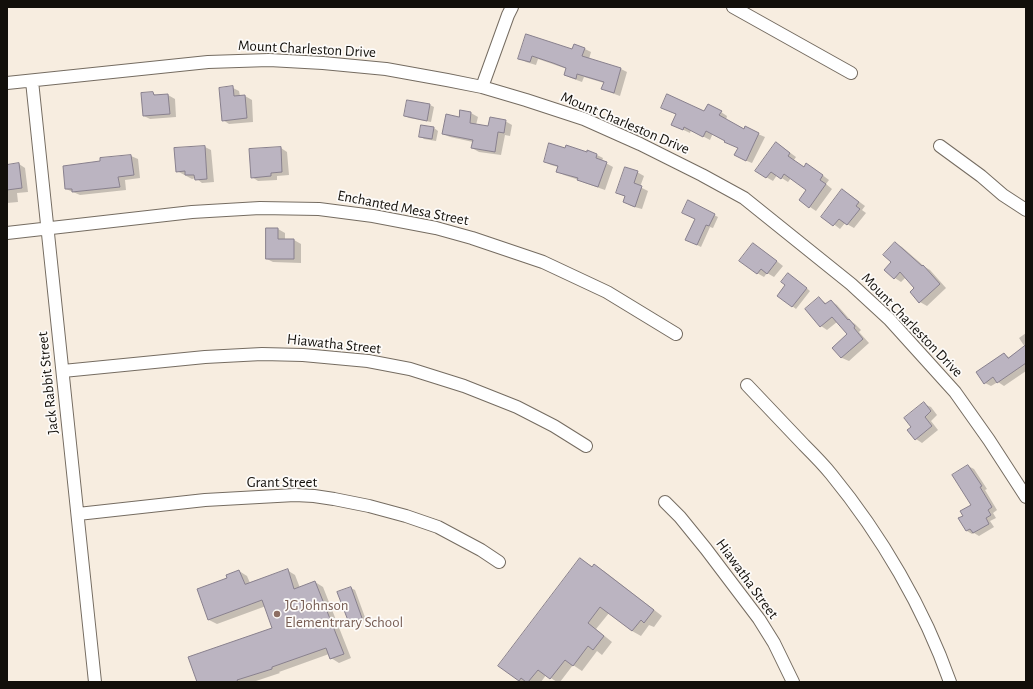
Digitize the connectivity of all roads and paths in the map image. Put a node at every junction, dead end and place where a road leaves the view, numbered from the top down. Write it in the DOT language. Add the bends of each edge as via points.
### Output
graph roads {
  1 [pos="512,7"];
  2 [pos="733,7"];
  3 [pos="851,73"];
  4 [pos="32,81"];
  5 [pos="7,83"];
  6 [pos="482,87"];
  7 [pos="940,146"];
  8 [pos="1026,210"];
  9 [pos="47,229"];
  10 [pos="7,233"];
  11 [pos="676,334"];
  12 [pos="63,371"];
  13 [pos="747,385"];
  14 [pos="586,446"];
  15 [pos="1026,495"];
  16 [pos="665,502"];
  17 [pos="78,514"];
  18 [pos="499,562"];
  19 [pos="95,682"];
  20 [pos="793,682"];
  21 [pos="950,682"];
  1 -- 6 [label="street"];
  2 -- 3 [label="street"];
  4 -- 5 [label="street, Mount Charleston Drive"];
  4 -- 6 [label="street, Mount Charleston Drive" via="208,62 269,60 386,69"];
  4 -- 9 [label="street, Jack Rabbit Street"];
  6 -- 15 [label="street, Mount Charleston Drive" via="584,119 640,144 744,198 852,284 889,319 955,392"];
  7 -- 8 [label="street"];
  9 -- 10 [label="street, Enchanted Mesa Street"];
  9 -- 11 [label="street, Enchanted Mesa Street" via="192,212 260,208 319,209 373,216 436,228 543,262 607,292"];
  9 -- 12 [label="street, Jack Rabbit Street"];
  12 -- 14 [label="street, Hiawatha Street" via="262,354 368,361 464,386 517,407"];
  12 -- 17 [label="street, Jack Rabbit Street"];
  13 -- 21 [label="street" via="830,473 867,522 921,614"];
  16 -- 20 [label="street, Hiawatha Street" via="706,549 758,619 774,643"];
  17 -- 18 [label="street, Grant Street" via="206,500 314,496 369,506 438,527"];
  17 -- 19 [label="street, Jack Rabbit Street"];
}
